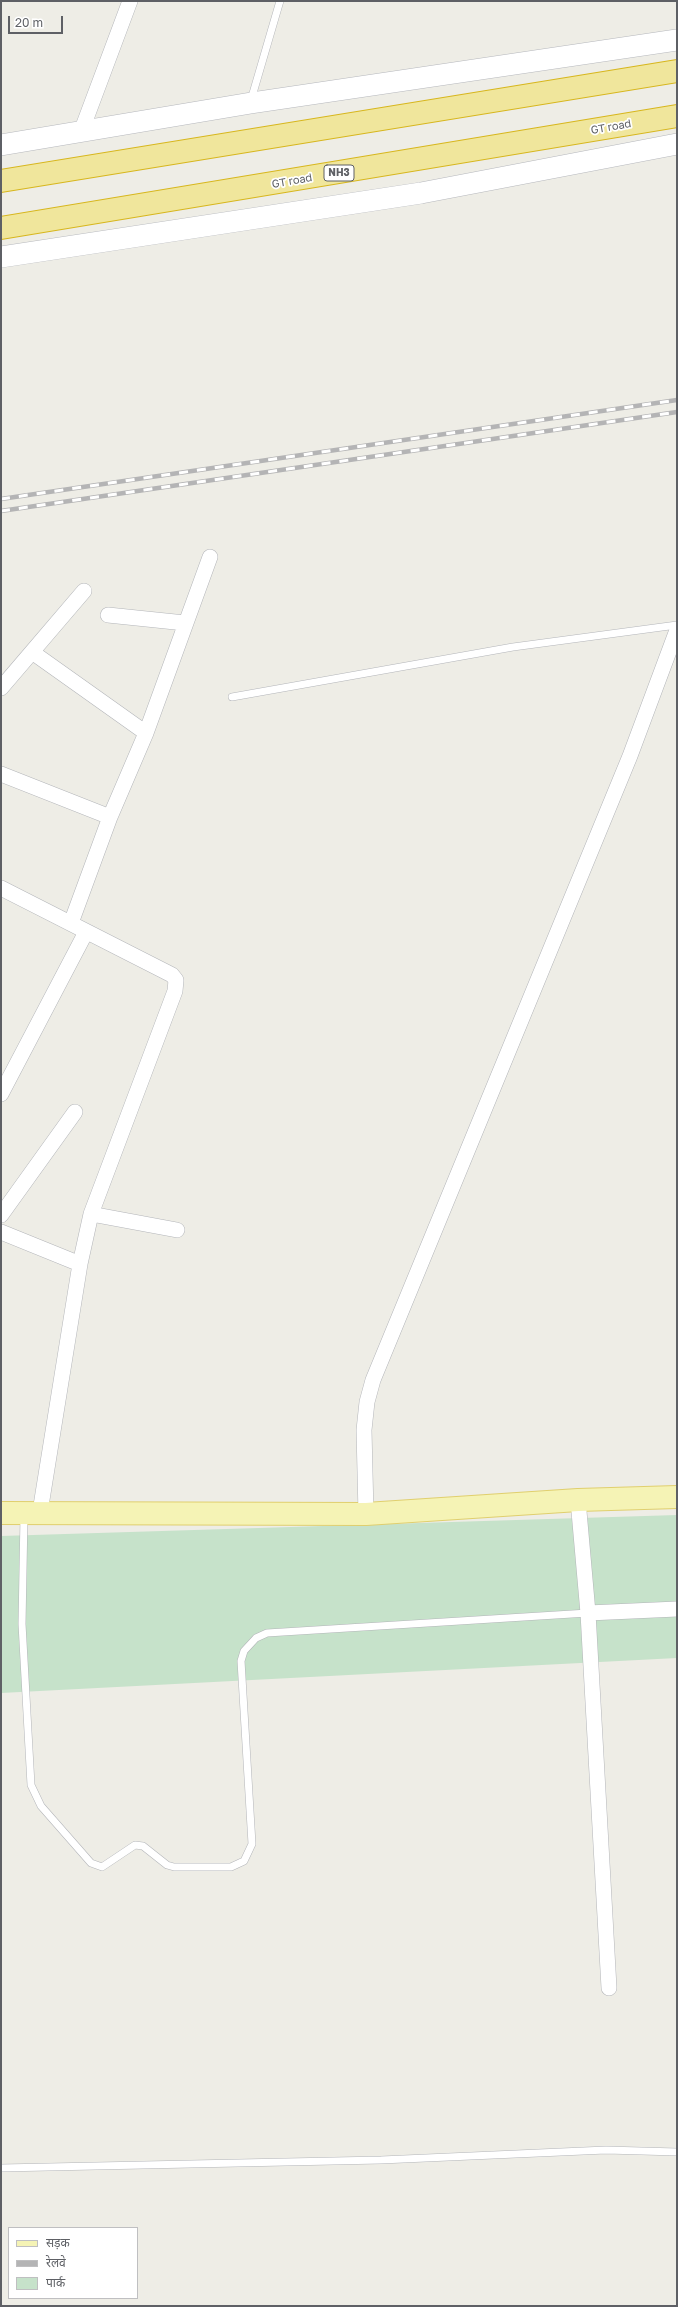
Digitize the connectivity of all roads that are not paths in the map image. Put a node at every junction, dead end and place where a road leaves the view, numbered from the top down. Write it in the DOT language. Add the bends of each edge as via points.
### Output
graph roads {
  1 [pos="130,1"];
  2 [pos="280,1"];
  3 [pos="677,40"];
  4 [pos="677,70"];
  5 [pos="251,102"];
  6 [pos="677,116"];
  7 [pos="81,132"];
  8 [pos="677,144"];
  9 [pos="1,145"];
  10 [pos="1,181"];
  11 [pos="1,228"];
  12 [pos="1,257"];
  13 [pos="210,557"];
  14 [pos="84,591"];
  15 [pos="108,615"];
  16 [pos="185,623"];
  17 [pos="677,625"];
  18 [pos="677,630"];
  19 [pos="32,652"];
  20 [pos="1,688"];
  21 [pos="232,697"];
  22 [pos="146,733"];
  23 [pos="1,774"];
  24 [pos="110,817"];
  25 [pos="3,894"];
  26 [pos="71,923"];
  27 [pos="86,932"];
  28 [pos="1,1094"];
  29 [pos="75,1112"];
  30 [pos="91,1214"];
  31 [pos="1,1215"];
  32 [pos="177,1230"];
  33 [pos="1,1232"];
  34 [pos="80,1264"];
  35 [pos="677,1497"];
  36 [pos="578,1500"];
  37 [pos="32,1512"];
  38 [pos="1,1513"];
  39 [pos="366,1514"];
  40 [pos="677,1608"];
  41 [pos="588,1613"];
  42 [pos="609,1988"];
  43 [pos="677,2152"];
  44 [pos="1,2168"];
  1 -- 7 [label="street"];
  2 -- 5 [label="lane"];
  3 -- 5 [label="main road"];
  4 -- 10 [label="highway"];
  5 -- 7 [label="main road"];
  6 -- 11 [label="highway, GT road / NH3"];
  7 -- 9 [label="main road"];
  8 -- 12 [label="main road" via="421,193"];
  13 -- 16 [label="street"];
  14 -- 19 [label="street"];
  15 -- 16 [label="street"];
  16 -- 22 [label="street"];
  17 -- 21 [label="lane" via="513,647"];
  18 -- 39 [label="street" via="630,756 373,1380 367,1402 364,1430"];
  19 -- 20 [label="street"];
  19 -- 22 [label="street"];
  22 -- 24 [label="street"];
  23 -- 24 [label="street"];
  24 -- 26 [label="street"];
  25 -- 26 [label="street"];
  26 -- 27 [label="street"];
  27 -- 28 [label="street"];
  27 -- 30 [label="street" via="172,975 176,980 175,991"];
  29 -- 31 [label="street"];
  30 -- 32 [label="street"];
  30 -- 34 [label="street"];
  33 -- 34 [label="street"];
  34 -- 37 [label="street"];
  35 -- 36 [label="main road"];
  36 -- 39 [label="main road"];
  36 -- 41 [label="street"];
  37 -- 38 [label="main road"];
  37 -- 39 [label="main road"];
  37 -- 41 [label="lane" via="22,1624 30,1785 41,1806 91,1863 102,1867 135,1844 143,1846 167,1865 174,1867 231,1867 244,1861 252,1844 241,1660 244,1651 256,1638 267,1633"];
  40 -- 41 [label="street"];
  41 -- 42 [label="street"];
  43 -- 44 [label="lane" via="606,2150 381,2160"];
}
